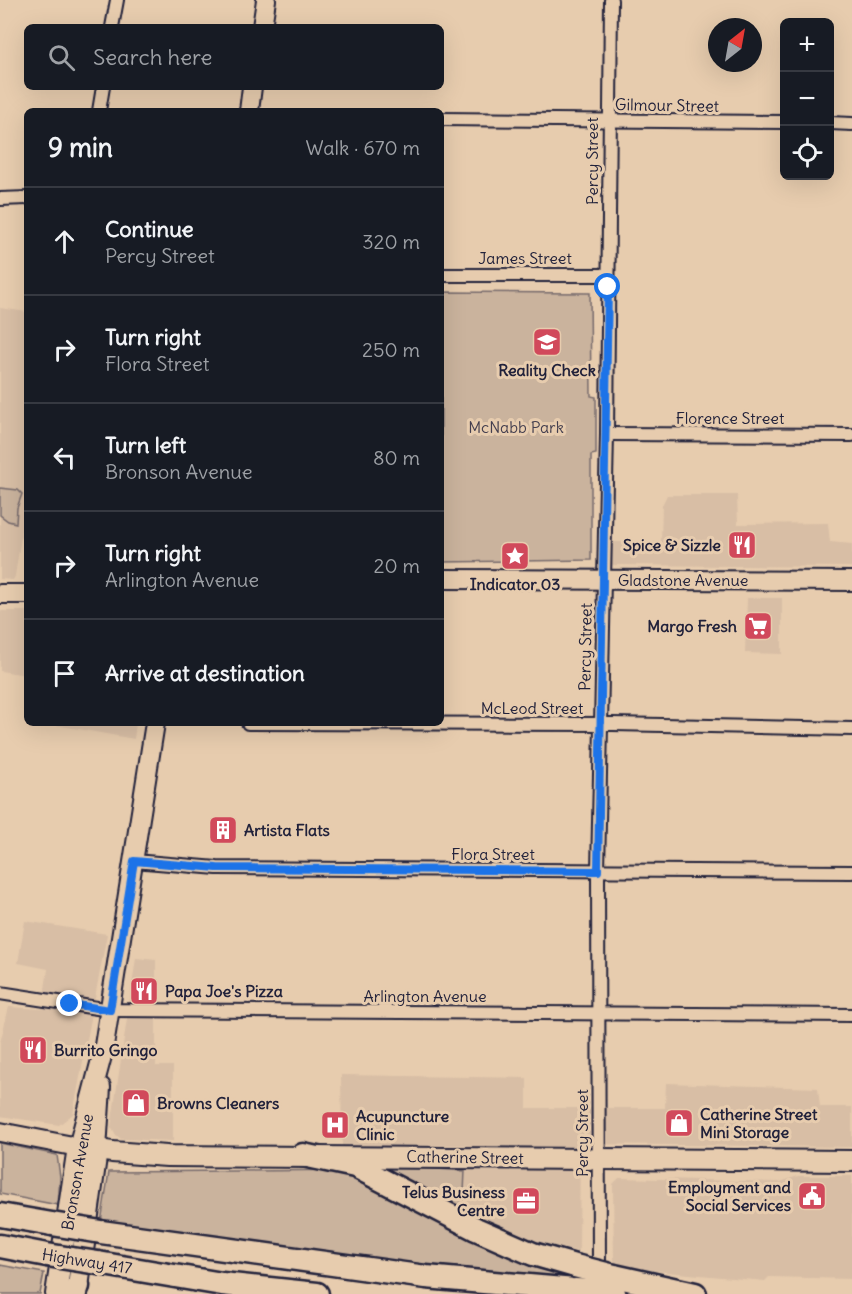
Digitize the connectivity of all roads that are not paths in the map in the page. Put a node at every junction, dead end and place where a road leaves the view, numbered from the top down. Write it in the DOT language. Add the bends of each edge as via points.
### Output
graph roads {
  1 [pos="117,0"];
  2 [pos="266,0"];
  3 [pos="611,0"];
  4 [pos="113,24"];
  5 [pos="262,24"];
  6 [pos="102,90"];
  7 [pos="252,90"];
  8 [pos="100,108"];
  9 [pos="249,108"];
  10 [pos="444,118"];
  11 [pos="609,121"];
  12 [pos="780,122"];
  13 [pos="834,123"];
  14 [pos="852,124"];
  15 [pos="24,198"];
  16 [pos="0,199"];
  17 [pos="444,275"];
  18 [pos="608,275"];
  19 [pos="607,434"];
  20 [pos="852,435"];
  21 [pos="444,579"];
  22 [pos="603,580"];
  23 [pos="852,581"];
  24 [pos="0,594"];
  25 [pos="24,594"];
  26 [pos="444,724"];
  27 [pos="600,725"];
  28 [pos="155,726"];
  29 [pos="852,729"];
  30 [pos="134,861"];
  31 [pos="598,871"];
  32 [pos="852,872"];
  33 [pos="0,993"];
  34 [pos="110,1010"];
  35 [pos="599,1014"];
  36 [pos="852,1015"];
  37 [pos="0,1132"];
  38 [pos="87,1148"];
  39 [pos="303,1155"];
  40 [pos="594,1159"];
  41 [pos="852,1161"];
  42 [pos="0,1215"];
  43 [pos="0,1246"];
  44 [pos="609,1287"];
  45 [pos="76,1291"];
  46 [pos="56,1294"];
  47 [pos="317,1294"];
  48 [pos="646,1294"];
  49 [pos="695,1294"];
  1 -- 4 [label="street"];
  2 -- 5 [label="main road"];
  3 -- 11 [label="street, Percy Street"];
  6 -- 8 [label="street"];
  7 -- 9 [label="main road"];
  10 -- 11 [label="street, Gilmour Street"];
  11 -- 12 [label="street, Gilmour Street"];
  11 -- 18 [label="street, Percy Street"];
  13 -- 14 [label="street"];
  15 -- 16 [label="street"];
  17 -- 18 [label="street, James Street"];
  18 -- 19 [label="street, Percy Street"];
  19 -- 20 [label="street, Florence Street"];
  19 -- 22 [label="street, Percy Street"];
  21 -- 22 [label="main road, Gladstone Avenue"];
  22 -- 23 [label="main road, Gladstone Avenue"];
  22 -- 27 [label="street, Percy Street"];
  24 -- 25 [label="main road"];
  26 -- 27 [label="street, McLeod Street"];
  27 -- 29 [label="street, McLeod Street"];
  27 -- 31 [label="street, Percy Street"];
  28 -- 30 [label="main road, Bronson Avenue"];
  30 -- 31 [label="street, Flora Street" via="217,868"];
  30 -- 34 [label="main road, Bronson Avenue"];
  31 -- 32 [label="street, Flora Street"];
  31 -- 35 [label="street, Percy Street"];
  33 -- 34 [label="street, Arlington Avenue"];
  34 -- 35 [label="street, Arlington Avenue"];
  34 -- 38 [label="main road, Bronson Avenue"];
  35 -- 36 [label="street, Arlington Avenue"];
  35 -- 40 [label="street, Percy Street"];
  37 -- 38 [label="main road"];
  38 -- 39 [label="main road, Catherine Street" via="167,1156"];
  38 -- 45 [label="main road, Bronson Avenue"];
  38 -- 46 [label="main road, Bronson Avenue"];
  39 -- 40 [label="main road, Catherine Street"];
  39 -- 44 [label="highway, bridge" via="355,1166 476,1230 533,1254 575,1266"];
  40 -- 41 [label="main road, Catherine Street"];
  40 -- 44 [label="street, Percy Street"];
  42 -- 44 [label="highway, bridge" via="426,1277 575,1290"];
  43 -- 47 [label="highway, Highway 417, bridge" via="222,1284"];
  44 -- 48 [label="highway"];
  44 -- 49 [label="highway"];
}
